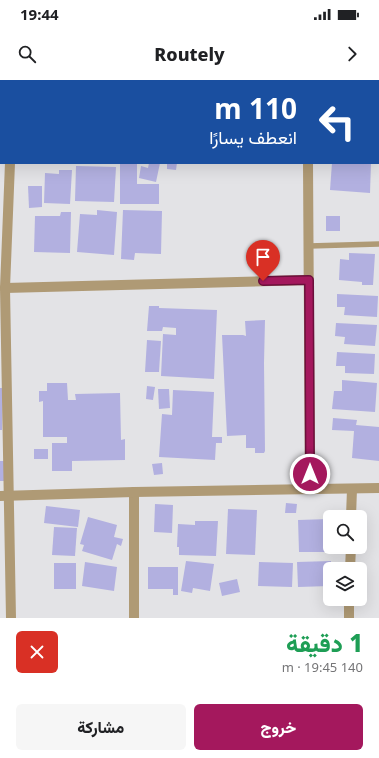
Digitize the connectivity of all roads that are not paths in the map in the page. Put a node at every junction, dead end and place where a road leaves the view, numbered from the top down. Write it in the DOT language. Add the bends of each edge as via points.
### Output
graph roads {
  1 [pos="10,164"];
  2 [pos="308,164"];
  3 [pos="379,244"];
  4 [pos="309,246"];
  5 [pos="309,280"];
  6 [pos="5,288"];
  7 [pos="379,488"];
  8 [pos="352,489"];
  9 [pos="310,490"];
  10 [pos="134,492"];
  11 [pos="4,496"];
  12 [pos="351,510"];
  13 [pos="349,606"];
  14 [pos="11,618"];
  15 [pos="134,618"];
  16 [pos="349,618"];
  1 -- 6 [label="street"];
  2 -- 4 [label="street"];
  3 -- 4 [label="lane"];
  4 -- 5 [label="street"];
  5 -- 6 [label="street"];
  5 -- 9 [label="street"];
  6 -- 11 [label="street"];
  7 -- 8 [label="street"];
  8 -- 9 [label="street"];
  8 -- 12 [label="street"];
  9 -- 10 [label="street"];
  10 -- 11 [label="street"];
  10 -- 15 [label="street"];
  11 -- 14 [label="street"];
  13 -- 16 [label="street"];
}
